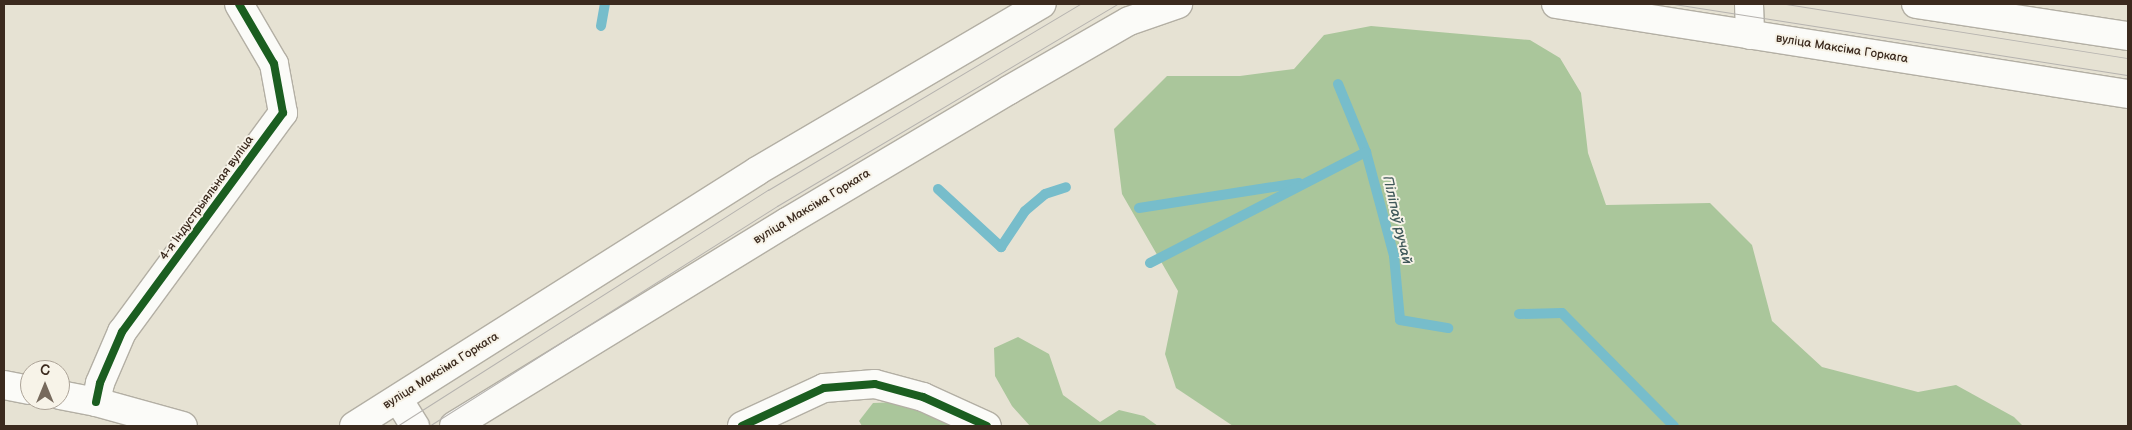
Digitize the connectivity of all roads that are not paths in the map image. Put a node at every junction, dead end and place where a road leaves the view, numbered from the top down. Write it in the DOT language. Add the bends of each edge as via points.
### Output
graph roads {
  1 [pos="239,4"];
  2 [pos="1042,4"];
  3 [pos="1178,4"];
  4 [pos="1556,4"];
  5 [pos="1750,4"];
  6 [pos="1916,4"];
  7 [pos="1750,35"];
  8 [pos="2128,36"];
  9 [pos="2128,94"];
  10 [pos="4,385"];
  11 [pos="20,388"];
  12 [pos="70,397"];
  13 [pos="398,399"];
  14 [pos="96,402"];
  15 [pos="183,426"];
  16 [pos="354,426"];
  17 [pos="415,426"];
  18 [pos="454,426"];
  19 [pos="742,426"];
  20 [pos="987,426"];
  1 -- 14 [label="main road, 4-я Індустрыяльная вуліца" via="274,64 283,113 122,332 100,383"];
  2 -- 13 [label="main road, вуліца Максіма Горкага" via="756,171"];
  3 -- 18 [label="main road, вуліца Максіма Горкага" via="1130,21 1009,90"];
  4 -- 7 [label="main road, вуліца Максіма Горкага"];
  5 -- 7 [label="main road"];
  6 -- 8 [label="main road"];
  7 -- 9 [label="main road, вуліца Максіма Горкага"];
  10 -- 11 [label="main road"];
  12 -- 14 [label="main road"];
  13 -- 16 [label="main road, вуліца Максіма Горкага"];
  13 -- 17 [label="main road"];
  14 -- 15 [label="main road"];
  19 -- 20 [label="main road" via="824,388 875,384 923,397"];
}
